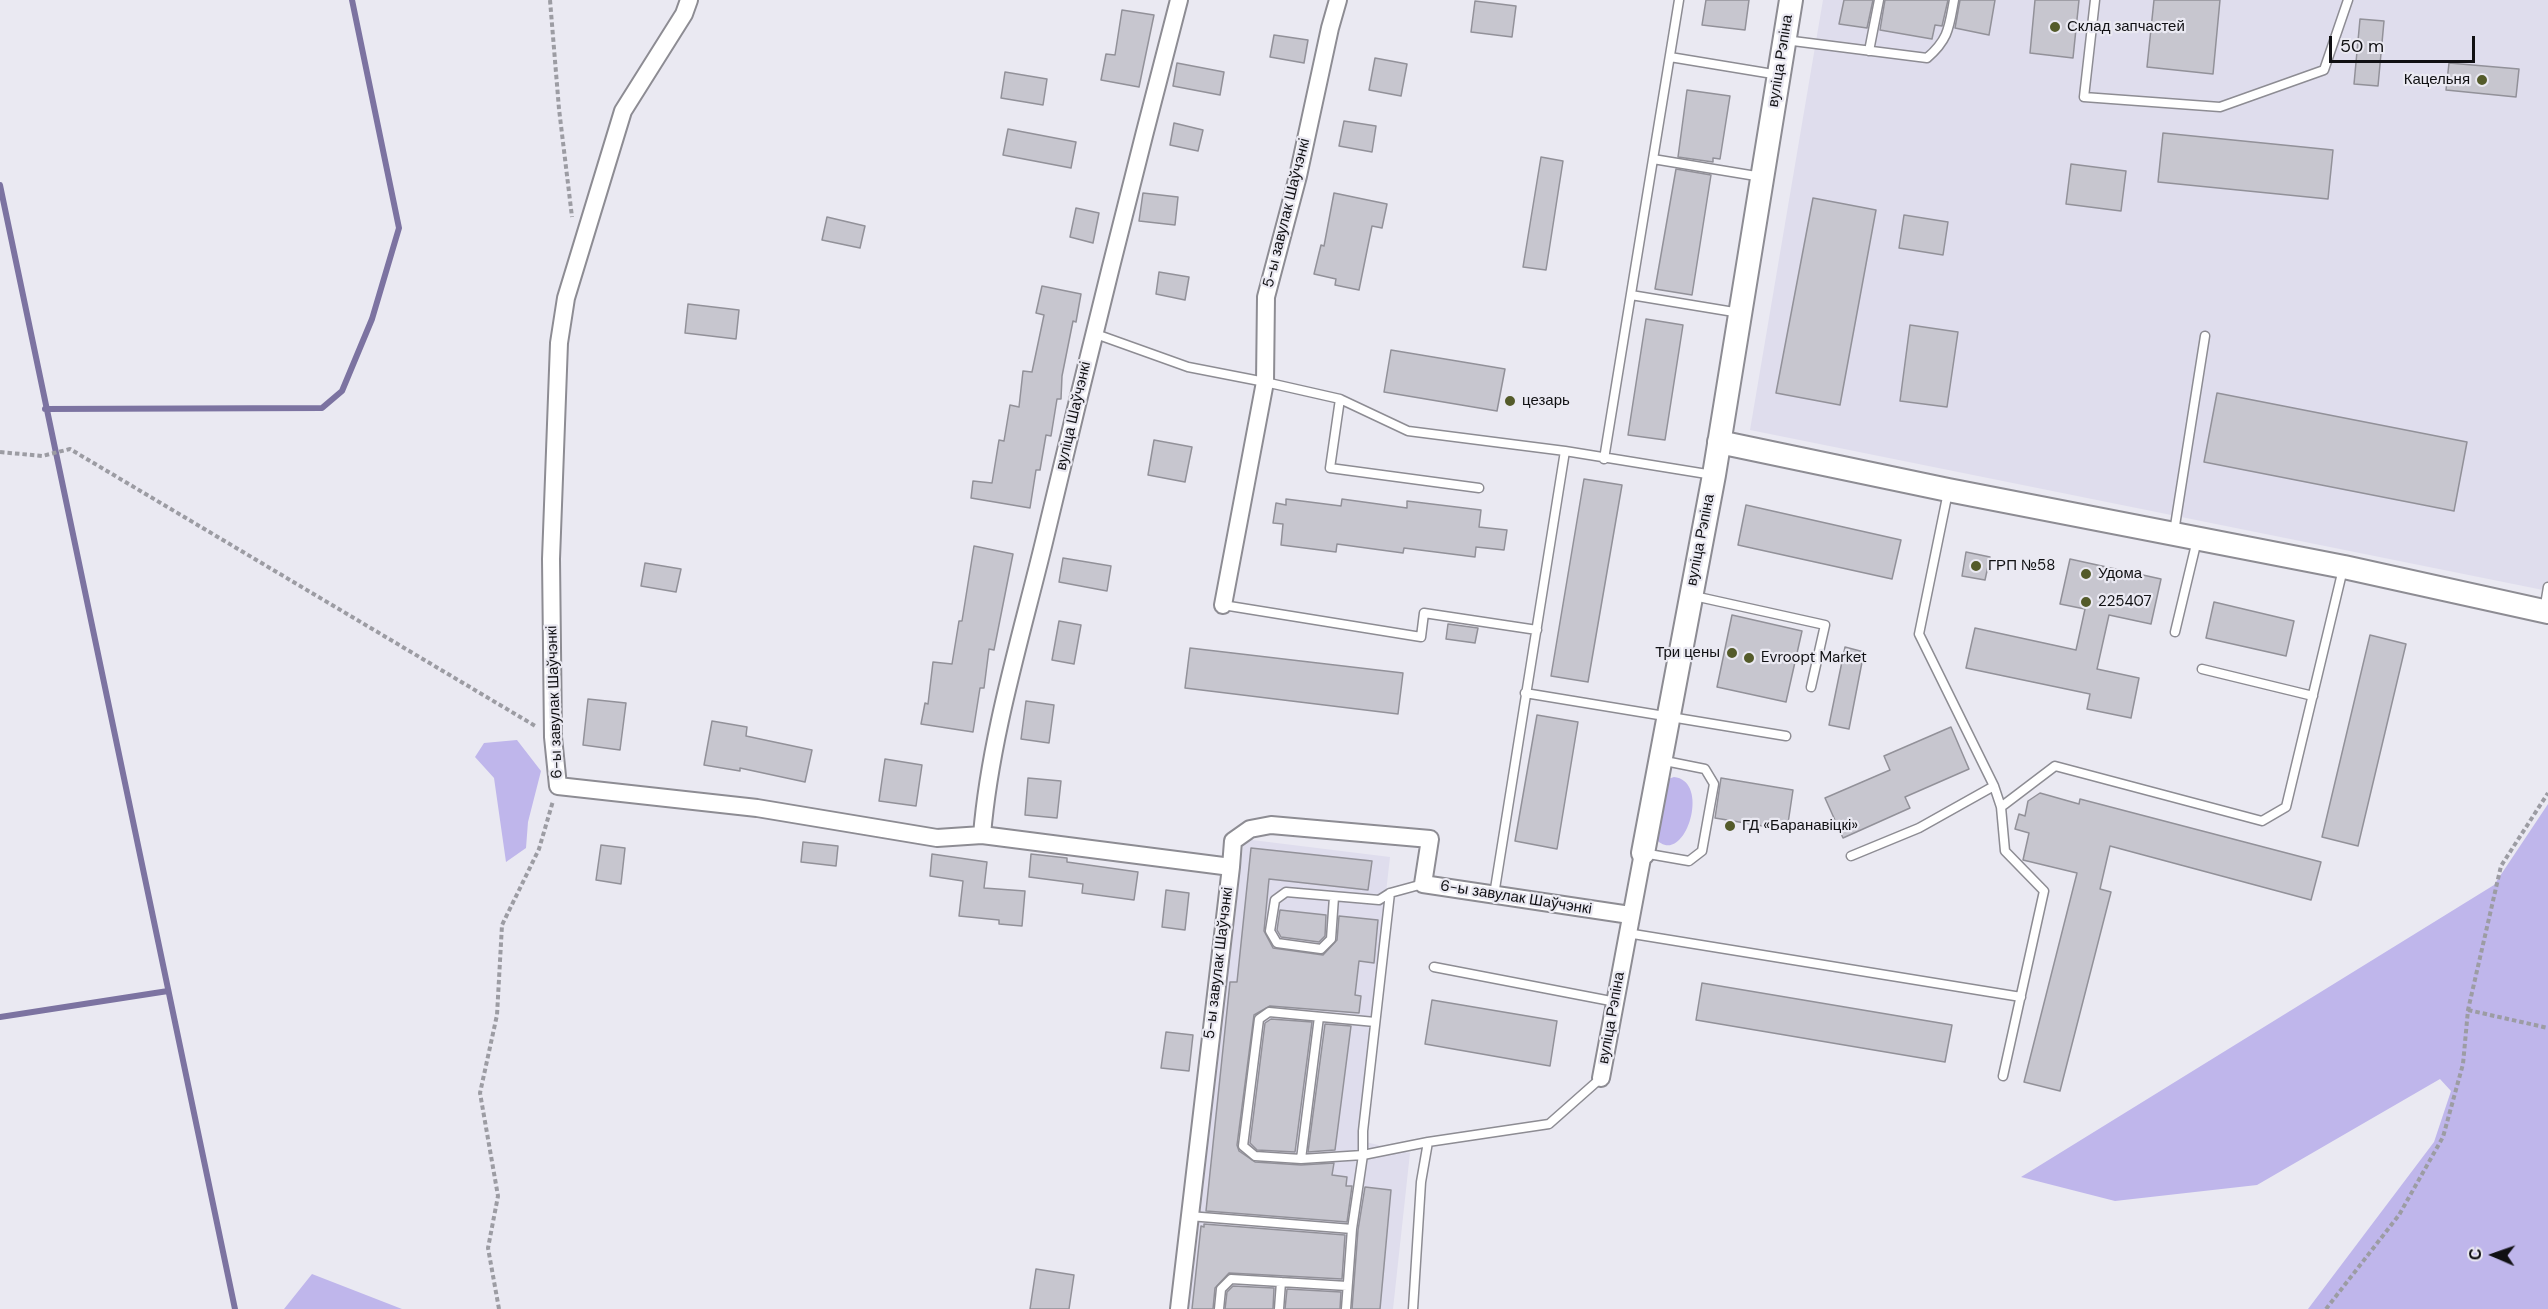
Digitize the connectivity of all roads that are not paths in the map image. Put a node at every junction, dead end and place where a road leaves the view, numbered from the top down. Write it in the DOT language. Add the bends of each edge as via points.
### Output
graph roads {
  1 [pos="689,0"];
  2 [pos="1179,0"];
  3 [pos="1338,0"];
  4 [pos="1679,0"];
  5 [pos="1791,0"];
  6 [pos="1879,0"];
  7 [pos="1953,0"];
  8 [pos="2095,0"];
  9 [pos="2348,0"];
  10 [pos="1784,40"];
  11 [pos="1869,51"];
  12 [pos="1670,57"];
  13 [pos="1779,75"];
  14 [pos="1653,159"];
  15 [pos="1762,177"];
  16 [pos="1631,295"];
  17 [pos="1740,313"];
  18 [pos="1093,333"];
  19 [pos="2205,336"];
  20 [pos="1265,381"];
  21 [pos="1340,399"];
  22 [pos="1719,442"];
  23 [pos="1565,451"];
  24 [pos="1604,459"];
  25 [pos="1714,475"];
  26 [pos="1479,488"];
  27 [pos="1948,490"];
  28 [pos="2174,532"];
  29 [pos="2198,537"];
  30 [pos="2344,567"];
  31 [pos="2548,587"];
  32 [pos="1691,596"];
  33 [pos="1223,605"];
  34 [pos="2546,612"];
  35 [pos="1537,630"];
  36 [pos="2175,632"];
  37 [pos="2202,669"];
  38 [pos="1811,687"];
  39 [pos="1526,693"];
  40 [pos="2313,696"];
  41 [pos="1669,715"];
  42 [pos="1786,736"];
  43 [pos="1660,760"];
  44 [pos="1995,786"];
  45 [pos="2001,807"];
  46 [pos="982,836"];
  47 [pos="1642,853"];
  48 [pos="1851,856"];
  49 [pos="1231,867"];
  50 [pos="1423,884"];
  51 [pos="1390,893"];
  52 [pos="1494,895"];
  53 [pos="1334,897"];
  54 [pos="1630,915"];
  55 [pos="1626,933"];
  56 [pos="1434,967"];
  57 [pos="2021,997"];
  58 [pos="1616,1002"];
  59 [pos="1319,1017"];
  60 [pos="1375,1022"];
  61 [pos="2002,1076"];
  62 [pos="1602,1078"];
  63 [pos="1428,1142"];
  64 [pos="1363,1155"];
  65 [pos="1300,1159"];
  66 [pos="1189,1216"];
  67 [pos="1352,1229"];
  68 [pos="1281,1282"];
  69 [pos="1347,1286"];
  70 [pos="1179,1309"];
  71 [pos="1219,1309"];
  72 [pos="1279,1309"];
  73 [pos="1346,1309"];
  74 [pos="1413,1309"];
  1 -- 46 [label="street, 6-ы завулак Шаўчэнкі" via="623,111 566,298 559,343 551,559 553,737 558,786 757,808 937,838"];
  2 -- 18 [label="street, вуліца Шаўчэнкі"];
  3 -- 20 [label="street, 5-ы завулак Шаўчэнкі" via="1266,297"];
  4 -- 12 [label="lane"];
  5 -- 10 [label="street, вуліца Рэпіна"];
  6 -- 11 [label="lane"];
  7 -- 11 [label="lane" via="1949,30 1942,45 1928,58"];
  8 -- 9 [label="lane" via="2084,97 2220,107 2324,70"];
  10 -- 11 [label="lane"];
  10 -- 13 [label="street, вуліца Рэпіна"];
  12 -- 13 [label="lane"];
  12 -- 14 [label="lane"];
  13 -- 15 [label="street, вуліца Рэпіна"];
  14 -- 15 [label="lane"];
  14 -- 16 [label="lane"];
  15 -- 17 [label="street, вуліца Рэпіна"];
  16 -- 17 [label="lane"];
  16 -- 24 [label="lane"];
  17 -- 22 [label="street, вуліца Рэпіна"];
  18 -- 20 [label="lane" via="1188,368"];
  18 -- 46 [label="street, вуліца Шаўчэнкі" via="986,794"];
  19 -- 28 [label="lane"];
  20 -- 21 [label="lane"];
  20 -- 33 [label="street, 5-ы завулак Шаўчэнкі"];
  21 -- 23 [label="lane" via="1408,431"];
  21 -- 26 [label="lane" via="1330,468"];
  22 -- 25 [label="street, вуліца Рэпіна"];
  22 -- 27 [label="street"];
  23 -- 24 [label="lane"];
  23 -- 35 [label="lane"];
  24 -- 25 [label="lane"];
  25 -- 32 [label="street, вуліца Рэпіна"];
  27 -- 28 [label="street"];
  27 -- 44 [label="lane" via="1919,634"];
  28 -- 29 [label="street"];
  29 -- 30 [label="street"];
  29 -- 36 [label="lane"];
  30 -- 34 [label="street"];
  30 -- 40 [label="lane"];
  31 -- 34 [label="lane"];
  32 -- 38 [label="lane" via="1825,625"];
  32 -- 41 [label="street, вуліца Рэпіна"];
  33 -- 35 [label="lane" via="1421,637 1424,613"];
  35 -- 39 [label="lane"];
  37 -- 40 [label="lane"];
  39 -- 41 [label="lane"];
  39 -- 52 [label="lane"];
  40 -- 45 [label="lane" via="2286,807 2262,821 2055,766"];
  41 -- 42 [label="lane"];
  41 -- 43 [label="street, вуліца Рэпіна"];
  43 -- 47 [label="street, вуліца Рэпіна"];
  43 -- 47 [label="lane" via="1705,769 1714,784 1702,851 1689,861"];
  44 -- 45 [label="lane"];
  44 -- 48 [label="lane" via="1919,828"];
  45 -- 57 [label="lane" via="2005,851 2044,891"];
  46 -- 49 [label="street, 5-ы завулак Шаўчэнкі"];
  47 -- 54 [label="street, вуліца Рэпіна"];
  49 -- 50 [label="street, 6-ы завулак Шаўчэнкі" via="1233,841 1250,829 1272,825 1430,839"];
  49 -- 66 [label="street, 5-ы завулак Шаўчэнкі"];
  50 -- 51 [label="lane"];
  50 -- 52 [label="street, 6-ы завулак Шаўчэнкі"];
  51 -- 53 [label="lane" via="1378,900"];
  51 -- 60 [label="lane"];
  52 -- 54 [label="street, 6-ы завулак Шаўчэнкі"];
  53 -- 53 [label="lane" via="1286,892 1275,900 1270,931 1277,943 1321,949 1331,939"];
  54 -- 55 [label="street, вуліца Рэпіна"];
  55 -- 57 [label="lane"];
  55 -- 58 [label="street, вуліца Рэпіна"];
  56 -- 58 [label="lane"];
  57 -- 61 [label="lane"];
  58 -- 62 [label="street, вуліца Рэпіна"];
  59 -- 60 [label="lane"];
  59 -- 65 [label="lane"];
  59 -- 65 [label="lane" via="1269,1012 1258,1019 1243,1146 1255,1156"];
  60 -- 64 [label="lane"];
  62 -- 63 [label="lane" via="1549,1124"];
  63 -- 64 [label="lane"];
  63 -- 74 [label="lane" via="1421,1182"];
  64 -- 65 [label="lane"];
  64 -- 67 [label="lane"];
  66 -- 67 [label="lane"];
  66 -- 70 [label="street, 5-ы завулак Шаўчэнкі"];
  67 -- 69 [label="lane"];
  68 -- 69 [label="lane"];
  68 -- 71 [label="lane" via="1231,1279 1221,1288"];
  68 -- 72 [label="lane"];
  69 -- 73 [label="lane"];
}
